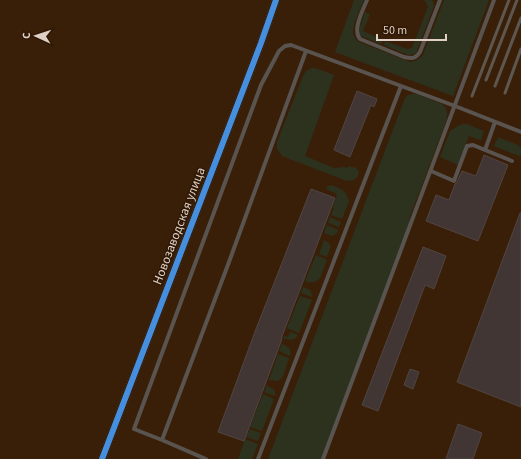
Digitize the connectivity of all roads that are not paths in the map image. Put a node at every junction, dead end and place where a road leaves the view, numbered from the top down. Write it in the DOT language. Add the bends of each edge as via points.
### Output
graph roads {
  1 [pos="276,0"];
  2 [pos="367,0"];
  3 [pos="440,0"];
  4 [pos="494,0"];
  5 [pos="306,51"];
  6 [pos="401,86"];
  7 [pos="455,106"];
  8 [pos="495,122"];
  9 [pos="521,132"];
  10 [pos="485,150"];
  11 [pos="512,161"];
  12 [pos="430,172"];
  13 [pos="162,440"];
  14 [pos="102,459"];
  15 [pos="206,459"];
  16 [pos="258,459"];
  17 [pos="323,459"];
  1 -- 14 [label="street, Новозаводская улица"];
  2 -- 3 [label="lane" via="356,31 360,39 412,59 420,52"];
  4 -- 7 [label="lane"];
  5 -- 6 [label="lane"];
  5 -- 13 [label="lane"];
  5 -- 13 [label="lane" via="292,45 279,50 261,85 134,429"];
  6 -- 7 [label="lane"];
  6 -- 16 [label="lane"];
  7 -- 8 [label="lane"];
  7 -- 12 [label="lane"];
  8 -- 9 [label="lane"];
  8 -- 10 [label="lane"];
  10 -- 11 [label="lane"];
  10 -- 12 [label="lane" via="473,145 467,146 454,181"];
  12 -- 17 [label="lane"];
  13 -- 15 [label="lane"];
}
